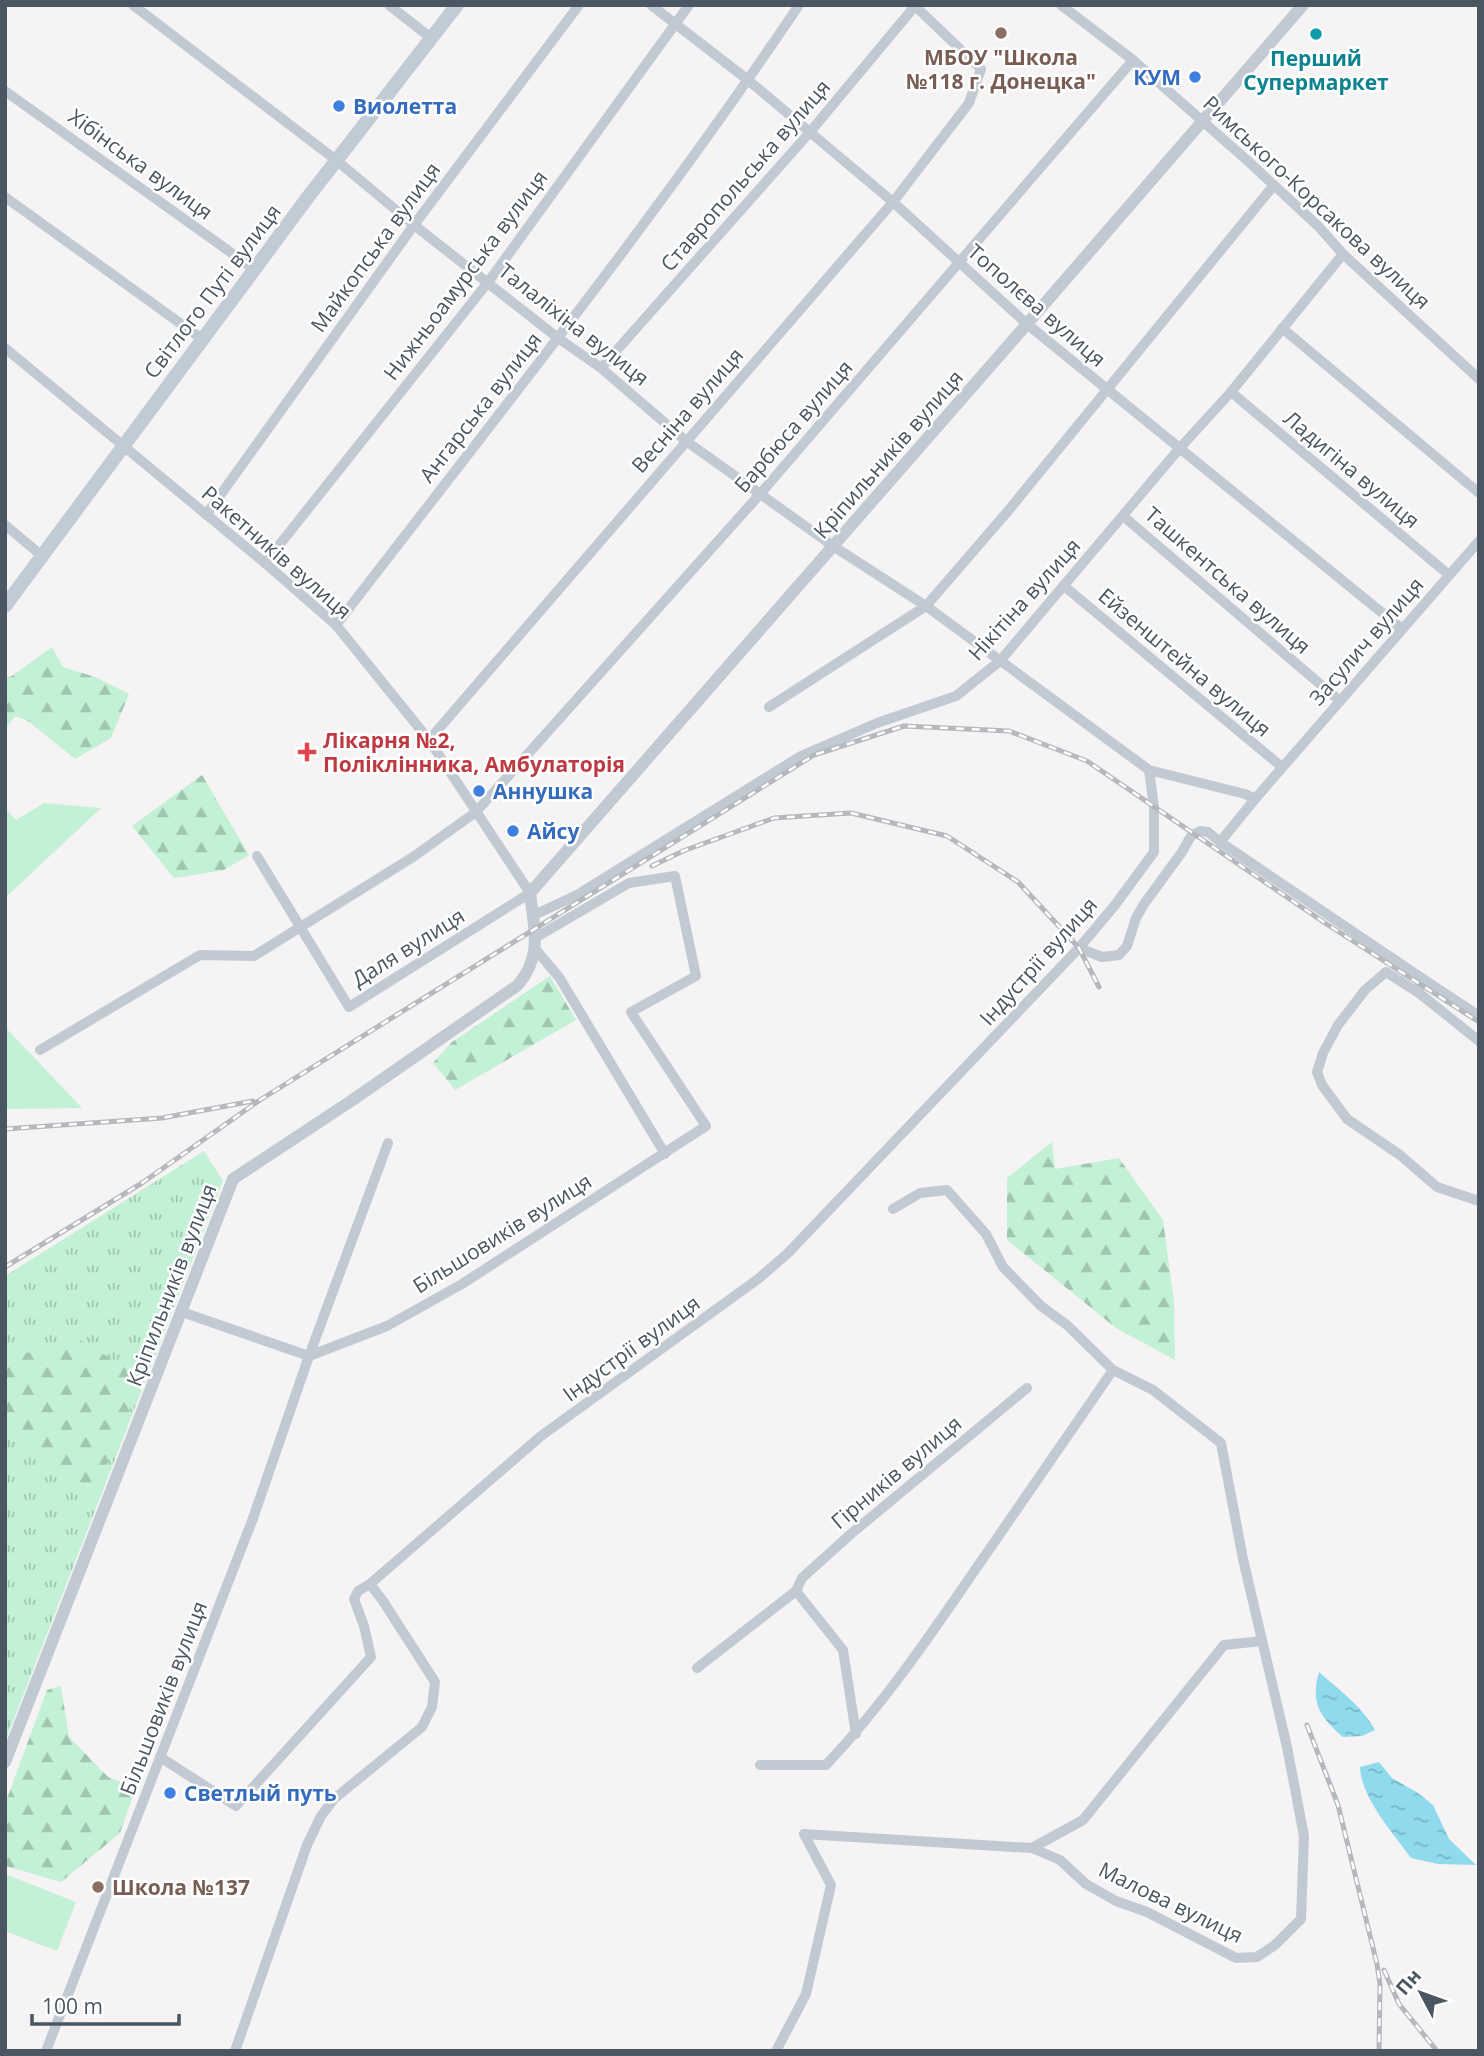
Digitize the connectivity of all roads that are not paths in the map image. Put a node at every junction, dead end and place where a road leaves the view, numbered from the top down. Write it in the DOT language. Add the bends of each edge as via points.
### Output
graph roads {
  1 [pos="133,5"];
  2 [pos="389,5"];
  3 [pos="457,5"];
  4 [pos="579,5"];
  5 [pos="651,5"];
  6 [pos="689,5"];
  7 [pos="799,5"];
  8 [pos="1061,5"];
  9 [pos="1303,5"];
  10 [pos="915,6"];
  11 [pos="675,23"];
  12 [pos="431,38"];
  13 [pos="1133,60"];
  14 [pos="748,80"];
  15 [pos="5,91"];
  16 [pos="1202,120"];
  17 [pos="810,132"];
  18 [pos="337,160"];
  19 [pos="1274,185"];
  20 [pos="5,197"];
  21 [pos="893,202"];
  22 [pos="414,225"];
  23 [pos="1343,254"];
  24 [pos="960,263"];
  25 [pos="254,269"];
  26 [pos="489,281"];
  27 [pos="1027,324"];
  28 [pos="1282,328"];
  29 [pos="558,338"];
  30 [pos="202,339"];
  31 [pos="5,348"];
  32 [pos="601,368"];
  33 [pos="1479,379"];
  34 [pos="1106,389"];
  35 [pos="1231,392"];
  36 [pos="686,441"];
  37 [pos="122,446"];
  38 [pos="1179,449"];
  39 [pos="1479,492"];
  40 [pos="761,493"];
  41 [pos="206,515"];
  42 [pos="1124,516"];
  43 [pos="5,525"];
  44 [pos="1479,541"];
  45 [pos="833,546"];
  46 [pos="41,555"];
  47 [pos="265,563"];
  48 [pos="1449,575"];
  49 [pos="1064,586"];
  50 [pos="5,606"];
  51 [pos="926,606"];
  52 [pos="336,625"];
  53 [pos="1402,629"];
  54 [pos="1000,661"];
  55 [pos="1340,701"];
  56 [pos="769,707"];
  57 [pos="429,740"];
  58 [pos="1282,767"];
  59 [pos="1149,770"];
  60 [pos="1255,799"];
  61 [pos="476,813"];
  62 [pos="1220,842"];
  63 [pos="257,856"];
  64 [pos="530,892"];
  65 [pos="533,916"];
  66 [pos="301,928"];
  67 [pos="535,944"];
  68 [pos="1079,948"];
  69 [pos="1420,977"];
  70 [pos="1419,993"];
  71 [pos="1479,1016"];
  72 [pos="1479,1041"];
  73 [pos="40,1050"];
  74 [pos="388,1143"];
  75 [pos="665,1154"];
  76 [pos="1479,1201"];
  77 [pos="893,1209"];
  78 [pos="183,1312"];
  79 [pos="309,1356"];
  80 [pos="1113,1370"];
  81 [pos="1027,1388"];
  82 [pos="370,1584"];
  83 [pos="796,1591"];
  84 [pos="1262,1642"];
  85 [pos="697,1668"];
  86 [pos="856,1734"];
  87 [pos="160,1757"];
  88 [pos="5,1762"];
  89 [pos="760,1765"];
  90 [pos="1032,1848"];
  91 [pos="46,2051"];
  92 [pos="235,2051"];
  93 [pos="776,2051"];
  1 -- 18 [label="street, Талаліхіна вулиця"];
  2 -- 12 [label="street"];
  3 -- 12 [label="main road, Світлого Путі вулиця"];
  4 -- 22 [label="street, Майкопська вулиця"];
  5 -- 11 [label="street, Тополєва вулиця"];
  6 -- 11 [label="street, Нижньоамурська вулиця"];
  7 -- 14 [label="street, Ангарська вулиця"];
  8 -- 13 [label="street, Римського-Корсакова вулиця"];
  9 -- 16 [label="street, Кріпильників вулиця"];
  10 -- 17 [label="street, Ставропольська вулиця"];
  10 -- 21 [label="street, Весніна вулиця" via="981,69 970,103"];
  11 -- 14 [label="street, Тополєва вулиця"];
  11 -- 26 [label="street, Нижньоамурська вулиця"];
  12 -- 18 [label="main road, Світлого Путі вулиця"];
  13 -- 16 [label="street, Римського-Корсакова вулиця"];
  13 -- 24 [label="street, Барбюса вулиця"];
  14 -- 17 [label="street, Тополєва вулиця"];
  14 -- 29 [label="street, Ангарська вулиця"];
  15 -- 25 [label="street, Хібінська вулиця"];
  16 -- 19 [label="street, Римського-Корсакова вулиця"];
  16 -- 27 [label="street, Кріпильників вулиця"];
  17 -- 21 [label="street, Тополєва вулиця"];
  17 -- 32 [label="street, Ставропольська вулиця"];
  18 -- 22 [label="street, Талаліхіна вулиця"];
  18 -- 25 [label="main road, Світлого Путі вулиця"];
  19 -- 23 [label="street, Римського-Корсакова вулиця"];
  19 -- 34 [label="street"];
  20 -- 30 [label="street"];
  21 -- 24 [label="street, Тополєва вулиця"];
  21 -- 36 [label="street, Весніна вулиця"];
  22 -- 26 [label="street, Талаліхіна вулиця"];
  22 -- 41 [label="street, Майкопська вулиця"];
  23 -- 28 [label="street, Нікітіна вулиця"];
  23 -- 33 [label="street, Римського-Корсакова вулиця"];
  24 -- 27 [label="street, Тополєва вулиця"];
  24 -- 40 [label="street, Барбюса вулиця"];
  25 -- 30 [label="main road, Світлого Путі вулиця"];
  26 -- 29 [label="street, Талаліхіна вулиця"];
  26 -- 47 [label="street, Нижньоамурська вулиця"];
  27 -- 34 [label="street, Тополєва вулиця"];
  27 -- 45 [label="street, Кріпильників вулиця"];
  28 -- 35 [label="street, Нікітіна вулиця"];
  28 -- 39 [label="street"];
  29 -- 32 [label="street, Талаліхіна вулиця"];
  29 -- 52 [label="street, Ангарська вулиця"];
  30 -- 37 [label="main road, Світлого Путі вулиця"];
  31 -- 37 [label="street, Ракетників вулиця"];
  32 -- 36 [label="street, Талаліхіна вулиця"];
  34 -- 38 [label="street, Тополєва вулиця"];
  34 -- 51 [label="street"];
  35 -- 38 [label="street, Нікітіна вулиця"];
  35 -- 48 [label="street, Ладигіна вулиця"];
  36 -- 40 [label="street, Талаліхіна вулиця"];
  36 -- 57 [label="street, Весніна вулиця"];
  37 -- 41 [label="street, Ракетників вулиця"];
  37 -- 46 [label="main road, Світлого Путі вулиця"];
  38 -- 42 [label="street, Нікітіна вулиця"];
  38 -- 53 [label="street, Тополєва вулиця"];
  40 -- 45 [label="street, Талаліхіна вулиця"];
  40 -- 61 [label="street, Барбюса вулиця"];
  41 -- 47 [label="street, Ракетників вулиця"];
  42 -- 49 [label="street, Нікітіна вулиця"];
  42 -- 55 [label="street, Ташкентська вулиця"];
  43 -- 46 [label="street"];
  44 -- 48 [label="street, Засулич вулиця"];
  45 -- 51 [label="street, Талаліхіна вулиця"];
  45 -- 64 [label="street, Кріпильників вулиця"];
  46 -- 50 [label="main road, Світлого Путі вулиця"];
  47 -- 52 [label="street, Ракетників вулиця"];
  48 -- 53 [label="street, Засулич вулиця"];
  49 -- 54 [label="street, Нікітіна вулиця"];
  49 -- 58 [label="street, Ейзенштейна вулиця"];
  51 -- 54 [label="street, Талаліхіна вулиця"];
  51 -- 56 [label="street"];
  52 -- 57 [label="street, Ракетників вулиця"];
  53 -- 55 [label="street, Засулич вулиця"];
  54 -- 59 [label="street, Талаліхіна вулиця"];
  54 -- 65 [label="street, Нікітіна вулиця" via="956,696 801,756 577,895"];
  55 -- 58 [label="street, Засулич вулиця"];
  57 -- 61 [label="street, Ракетників вулиця"];
  58 -- 60 [label="street, Засулич вулиця"];
  59 -- 60 [label="street"];
  59 -- 68 [label="street, Індустрії вулиця" via="1154,852"];
  60 -- 62 [label="street, Засулич вулиця"];
  61 -- 64 [label="street, Ракетників вулиця"];
  61 -- 66 [label="street"];
  62 -- 68 [label="street" via="1208,832 1191,836 1144,904 1119,955 1102,957"];
  62 -- 69 [label="street"];
  63 -- 66 [label="street, Даля вулиця"];
  64 -- 65 [label="street"];
  64 -- 66 [label="street, Даля вулиця" via="349,1007"];
  65 -- 67 [label="street"];
  66 -- 73 [label="street" via="254,956 200,954"];
  67 -- 75 [label="street"];
  67 -- 75 [label="street, Більшовиків вулиця" via="629,883 675,876 696,976 631,1012 706,1126"];
  67 -- 78 [label="street, Кріпильників вулиця" via="528,973 518,985 233,1180"];
  68 -- 82 [label="street, Індустрії вулиця" via="788,1253 541,1436"];
  69 -- 70 [label="street"];
  69 -- 71 [label="street"];
  70 -- 72 [label="street"];
  70 -- 76 [label="street" via="1395,976 1380,975 1338,1025 1317,1072 1347,1119 1437,1187"];
  74 -- 79 [label="street, Більшовиків вулиця"];
  75 -- 79 [label="street, Більшовиків вулиця" via="462,1284 387,1326"];
  77 -- 80 [label="street, Малова вулиця" via="920,1193 947,1190 986,1234 1003,1267"];
  78 -- 79 [label="street"];
  78 -- 88 [label="street, Кріпильників вулиця"];
  79 -- 87 [label="street, Більшовиків вулиця" via="252,1521"];
  80 -- 84 [label="street, Малова вулиця" via="1153,1390 1221,1443"];
  80 -- 86 [label="street"];
  81 -- 83 [label="street, Гірників вулиця" via="852,1533 802,1578"];
  82 -- 87 [label="street, Індустрії вулиця" via="354,1599 371,1657 236,1806"];
  82 -- 92 [label="street" via="435,1682 432,1707 422,1727 334,1799 321,1816"];
  83 -- 85 [label="street, Гірників вулиця"];
  83 -- 86 [label="street" via="843,1650"];
  84 -- 90 [label="street" via="1224,1645 1083,1820"];
  84 -- 90 [label="street, Малова вулиця" via="1304,1836 1301,1919 1275,1945 1257,1957 1236,1958 1147,1912 1116,1902 1086,1884 1060,1860"];
  86 -- 89 [label="street" via="827,1765"];
  87 -- 91 [label="street, Більшовиків вулиця"];
  90 -- 93 [label="street, Малова вулиця" via="804,1834 831,1885 806,1993"];
}
